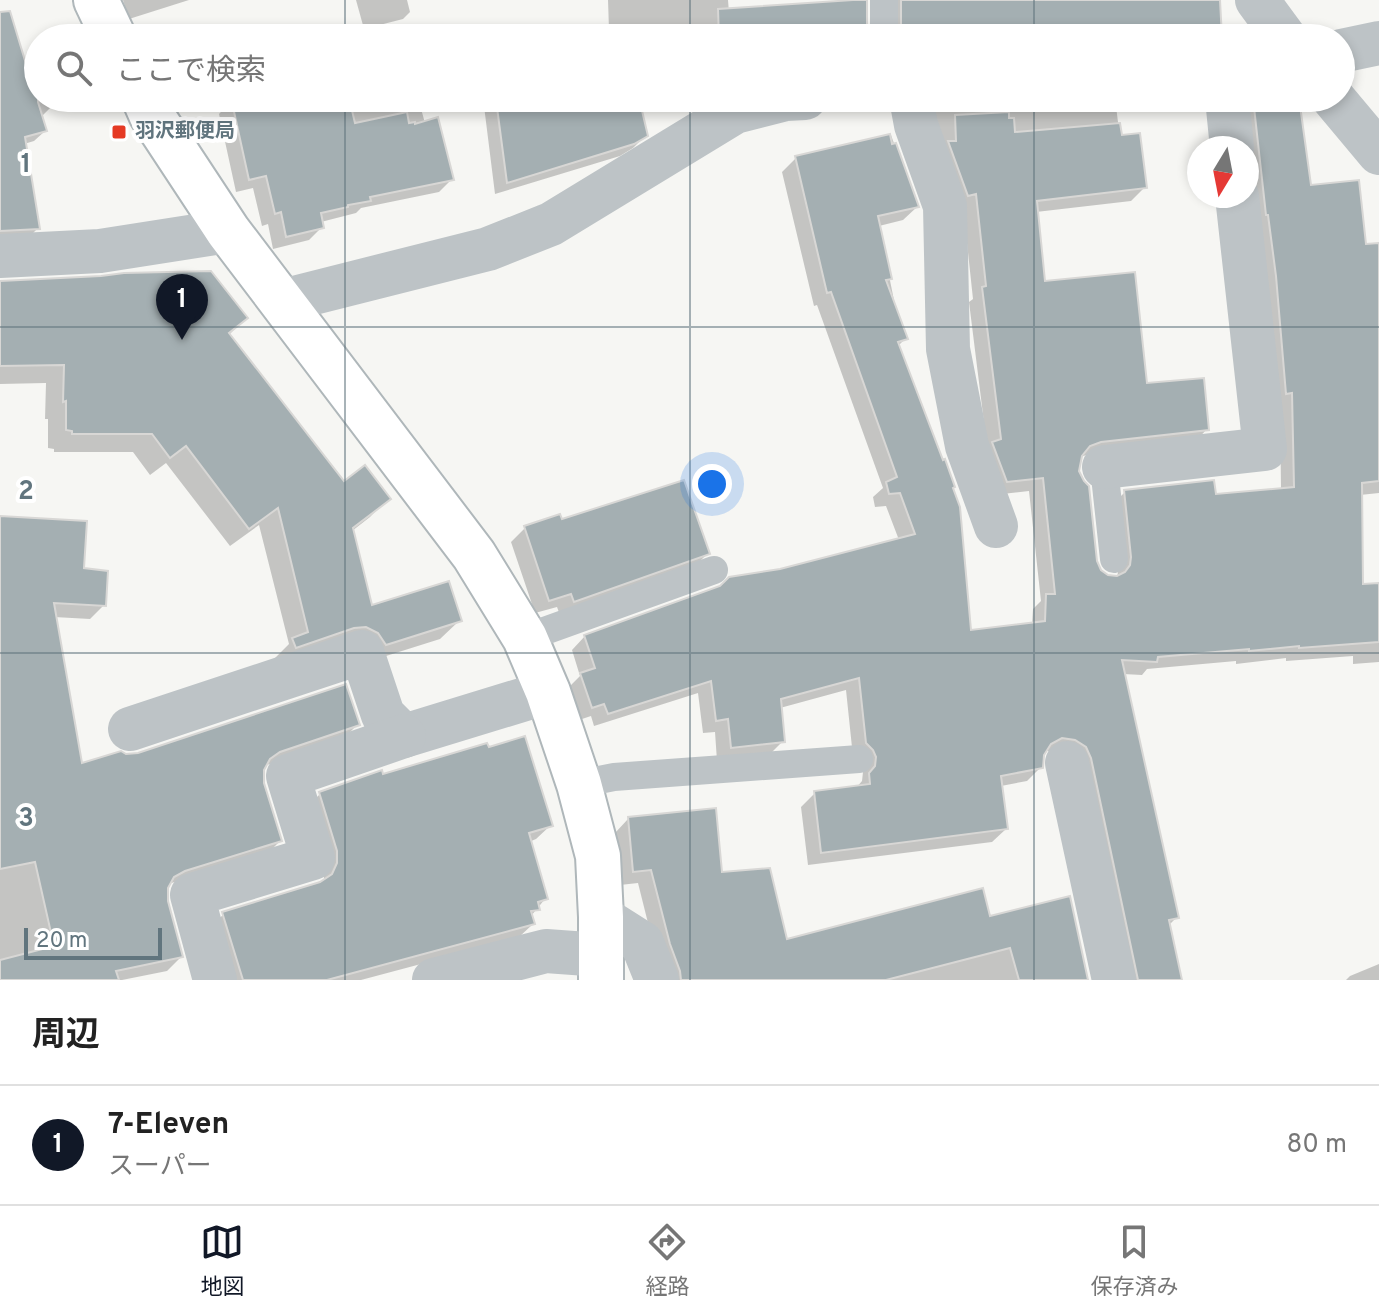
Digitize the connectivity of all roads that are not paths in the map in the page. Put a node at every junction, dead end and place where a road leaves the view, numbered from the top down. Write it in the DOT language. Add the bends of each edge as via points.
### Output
graph roads {
  1 [pos="96,0"];
  2 [pos="884,0"];
  3 [pos="1257,0"];
  4 [pos="107,24"];
  5 [pos="884,24"];
  6 [pos="1275,24"];
  7 [pos="1379,43"];
  8 [pos="1355,48"];
  9 [pos="150,112"];
  10 [pos="735,112"];
  11 [pos="914,112"];
  12 [pos="1228,112"];
  13 [pos="1345,112"];
  14 [pos="1231,136"];
  15 [pos="1379,153"];
  16 [pos="1238,208"];
  17 [pos="228,231"];
  18 [pos="0,256"];
  19 [pos="282,301"];
  20 [pos="1104,467"];
  21 [pos="996,526"];
  22 [pos="1114,559"];
  23 [pos="714,570"];
  24 [pos="525,638"];
  25 [pos="548,692"];
  26 [pos="130,729"];
  27 [pos="404,736"];
  28 [pos="859,759"];
  29 [pos="1067,763"];
  30 [pos="579,784"];
  31 [pos="601,951"];
  32 [pos="215,980"];
  33 [pos="434,980"];
  34 [pos="657,980"];
  35 [pos="1114,980"];
  1 -- 4 [label="street"];
  2 -- 5 [label="lane"];
  3 -- 6 [label="street"];
  7 -- 8 [label="street"];
  9 -- 17 [label="street"];
  10 -- 19 [label="street" via="551,224 488,249"];
  11 -- 21 [label="street" via="945,206 948,349 967,446"];
  12 -- 14 [label="street"];
  13 -- 15 [label="street"];
  16 -- 20 [label="street" via="1265,449"];
  17 -- 18 [label="street" via="100,251"];
  17 -- 19 [label="street"];
  19 -- 24 [label="street" via="474,555"];
  20 -- 22 [label="lane"];
  23 -- 24 [label="lane"];
  24 -- 25 [label="street"];
  25 -- 27 [label="street"];
  25 -- 30 [label="street"];
  26 -- 27 [label="street" via="362,652 383,715"];
  27 -- 32 [label="street" via="288,776 313,858 192,895"];
  28 -- 30 [label="lane"];
  29 -- 35 [label="street"];
  30 -- 31 [label="street" via="598,856"];
  31 -- 33 [label="street" via="546,951"];
  31 -- 34 [label="street" via="642,943"];
}
